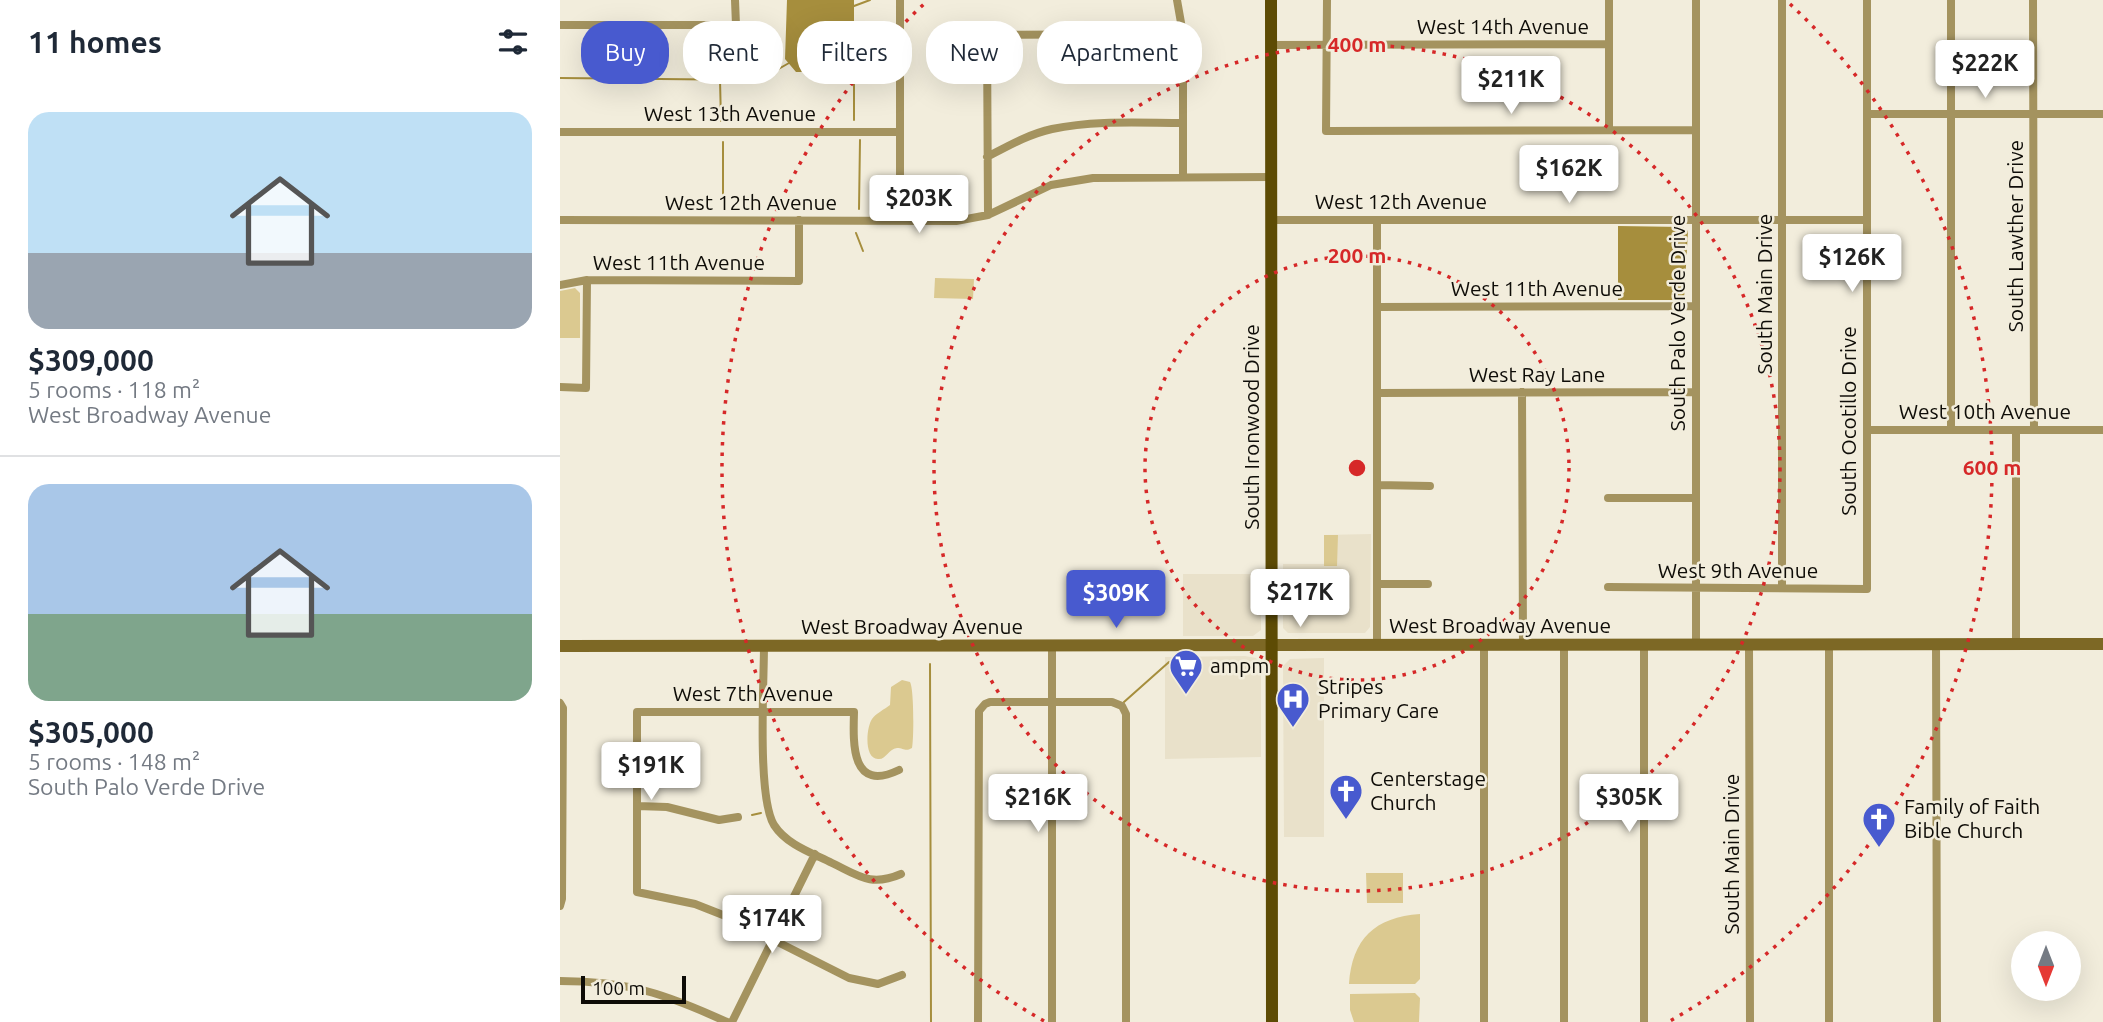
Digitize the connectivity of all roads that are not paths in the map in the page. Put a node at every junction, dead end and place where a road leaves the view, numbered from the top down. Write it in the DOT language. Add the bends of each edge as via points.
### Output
graph roads {
  1 [pos="736,0"];
  2 [pos="900,0"];
  3 [pos="1177,0"];
  4 [pos="1271,0"];
  5 [pos="1327,0"];
  6 [pos="1609,0"];
  7 [pos="1696,0"];
  8 [pos="1782,0"];
  9 [pos="1867,0"];
  10 [pos="1951,0"];
  11 [pos="2033,0"];
  12 [pos="1181,21"];
  13 [pos="560,25"];
  14 [pos="1037,34"];
  15 [pos="1609,44"];
  16 [pos="1271,45"];
  17 [pos="1327,45"];
  18 [pos="1183,84"];
  19 [pos="1867,114"];
  20 [pos="1951,114"];
  21 [pos="2033,114"];
  22 [pos="2103,114"];
  23 [pos="1183,123"];
  24 [pos="1609,130"];
  25 [pos="1696,130"];
  26 [pos="560,132"];
  27 [pos="900,132"];
  28 [pos="987,157"];
  29 [pos="1183,177"];
  30 [pos="1271,177"];
  31 [pos="988,215"];
  32 [pos="1696,219"];
  33 [pos="1782,219"];
  34 [pos="560,220"];
  35 [pos="799,220"];
  36 [pos="1271,220"];
  37 [pos="1377,220"];
  38 [pos="1867,220"];
  39 [pos="900,221"];
  40 [pos="587,280"];
  41 [pos="560,285"];
  42 [pos="1696,306"];
  43 [pos="1377,307"];
  44 [pos="560,387"];
  45 [pos="1522,392"];
  46 [pos="1696,392"];
  47 [pos="1377,393"];
  48 [pos="1867,430"];
  49 [pos="1951,430"];
  50 [pos="2016,430"];
  51 [pos="2034,430"];
  52 [pos="2103,430"];
  53 [pos="1377,485"];
  54 [pos="1430,486"];
  55 [pos="1608,498"];
  56 [pos="1696,498"];
  57 [pos="1377,583"];
  58 [pos="1428,583"];
  59 [pos="1608,587"];
  60 [pos="1696,588"];
  61 [pos="1782,589"];
  62 [pos="1867,589"];
  63 [pos="1937,644"];
  64 [pos="2016,644"];
  65 [pos="2103,644"];
  66 [pos="764,645"];
  67 [pos="1377,645"];
  68 [pos="1484,645"];
  69 [pos="1523,645"];
  70 [pos="1564,645"];
  71 [pos="1644,645"];
  72 [pos="1696,645"];
  73 [pos="1749,645"];
  74 [pos="1829,645"];
  75 [pos="560,646"];
  76 [pos="1052,646"];
  77 [pos="1271,646"];
  78 [pos="1052,702"];
  79 [pos="560,703"];
  80 [pos="764,712"];
  81 [pos="899,771"];
  82 [pos="561,792"];
  83 [pos="637,806"];
  84 [pos="738,817"];
  85 [pos="561,851"];
  86 [pos="815,854"];
  87 [pos="901,874"];
  88 [pos="560,906"];
  89 [pos="773,940"];
  90 [pos="902,975"];
  91 [pos="560,981"];
  92 [pos="729,1022"];
  93 [pos="978,1022"];
  94 [pos="1052,1022"];
  95 [pos="1126,1022"];
  96 [pos="1272,1022"];
  97 [pos="1484,1022"];
  98 [pos="1564,1022"];
  99 [pos="1644,1022"];
  100 [pos="1750,1022"];
  101 [pos="1829,1022"];
  102 [pos="1937,1022"];
  1 -- 13 [label="street" via="736,25"];
  2 -- 27 [label="street"];
  3 -- 12 [label="street"];
  4 -- 16 [label="main road, South Ironwood Drive"];
  5 -- 17 [label="street"];
  6 -- 15 [label="street"];
  7 -- 25 [label="street, South Palo Verde Drive"];
  8 -- 33 [label="street, South Main Drive"];
  9 -- 19 [label="street, South Ocotillo Drive"];
  10 -- 20 [label="street"];
  11 -- 21 [label="street, South Lawther Drive"];
  14 -- 28 [label="street" via="987,34"];
  15 -- 17 [label="street, West 14th Avenue"];
  15 -- 24 [label="street"];
  16 -- 17 [label="street, West 14th Avenue"];
  16 -- 30 [label="main road, South Ironwood Drive"];
  17 -- 24 [label="street" via="1326,131"];
  18 -- 23 [label="street"];
  19 -- 20 [label="street"];
  19 -- 38 [label="street, South Ocotillo Drive"];
  20 -- 21 [label="street"];
  20 -- 49 [label="street"];
  21 -- 22 [label="street"];
  21 -- 51 [label="street, South Lawther Drive"];
  23 -- 28 [label="street" via="1088,123 1050,129"];
  23 -- 29 [label="street"];
  24 -- 25 [label="street"];
  25 -- 32 [label="street, South Palo Verde Drive"];
  26 -- 27 [label="street, West 13th Avenue"];
  27 -- 39 [label="street"];
  28 -- 31 [label="street"];
  29 -- 30 [label="street, West 12th Avenue"];
  29 -- 31 [label="street, West 12th Avenue" via="1093,178 1051,185"];
  30 -- 36 [label="main road, South Ironwood Drive"];
  31 -- 39 [label="street, West 12th Avenue" via="956,221"];
  32 -- 33 [label="street, West 12th Avenue"];
  32 -- 37 [label="street, West 12th Avenue"];
  32 -- 42 [label="street, South Palo Verde Drive"];
  33 -- 38 [label="street, West 12th Avenue"];
  33 -- 61 [label="street, South Main Drive"];
  34 -- 35 [label="street, West 12th Avenue"];
  35 -- 39 [label="street, West 12th Avenue"];
  35 -- 40 [label="street, West 11th Avenue" via="799,281"];
  36 -- 37 [label="street, West 12th Avenue"];
  36 -- 77 [label="main road, South Ironwood Drive"];
  37 -- 43 [label="street"];
  38 -- 48 [label="street, South Ocotillo Drive"];
  40 -- 41 [label="street, West 11th Avenue"];
  40 -- 44 [label="street" via="586,388"];
  42 -- 43 [label="street, West 11th Avenue"];
  42 -- 46 [label="street, South Palo Verde Drive"];
  43 -- 47 [label="street"];
  45 -- 46 [label="street, West Ray Lane"];
  45 -- 47 [label="street, West Ray Lane"];
  45 -- 69 [label="street"];
  46 -- 56 [label="street, South Palo Verde Drive"];
  47 -- 53 [label="street"];
  48 -- 49 [label="street, West 10th Avenue"];
  48 -- 62 [label="street, South Ocotillo Drive"];
  49 -- 50 [label="street, West 10th Avenue"];
  50 -- 51 [label="street, West 10th Avenue"];
  50 -- 64 [label="street"];
  51 -- 52 [label="street, West 10th Avenue"];
  53 -- 54 [label="street"];
  53 -- 57 [label="street"];
  55 -- 56 [label="street"];
  56 -- 60 [label="street, South Palo Verde Drive"];
  57 -- 58 [label="street"];
  57 -- 67 [label="street"];
  59 -- 60 [label="street, West 9th Avenue"];
  60 -- 61 [label="street, West 9th Avenue"];
  60 -- 72 [label="street, South Palo Verde Drive"];
  61 -- 62 [label="street, West 9th Avenue"];
  63 -- 64 [label="main road, West Broadway Avenue"];
  63 -- 74 [label="main road, West Broadway Avenue"];
  63 -- 102 [label="street"];
  64 -- 65 [label="main road, West Broadway Avenue"];
  66 -- 75 [label="main road, West Broadway Avenue"];
  66 -- 76 [label="main road, West Broadway Avenue"];
  66 -- 80 [label="street"];
  67 -- 68 [label="main road, West Broadway Avenue"];
  67 -- 77 [label="main road, West Broadway Avenue"];
  68 -- 69 [label="main road, West Broadway Avenue"];
  68 -- 97 [label="street"];
  69 -- 70 [label="main road, West Broadway Avenue"];
  70 -- 71 [label="main road, West Broadway Avenue"];
  70 -- 98 [label="street"];
  71 -- 72 [label="main road, West Broadway Avenue"];
  71 -- 99 [label="street"];
  72 -- 73 [label="main road, West Broadway Avenue"];
  73 -- 74 [label="main road, West Broadway Avenue"];
  73 -- 100 [label="street, South Main Drive"];
  74 -- 101 [label="street"];
  76 -- 77 [label="main road, West Broadway Avenue"];
  76 -- 78 [label="street"];
  77 -- 96 [label="main road, South Ironwood Drive"];
  78 -- 93 [label="street" via="990,702 978,716"];
  78 -- 94 [label="street"];
  78 -- 95 [label="street" via="1112,702 1126,714"];
  79 -- 82 [label="street"];
  80 -- 81 [label="street, West 7th Avenue" via="854,712 854,754 860,765 878,777"];
  80 -- 83 [label="street, West 7th Avenue" via="637,712"];
  80 -- 86 [label="street" via="768,811 788,841"];
  82 -- 85 [label="street"];
  83 -- 84 [label="street" via="667,807 719,820"];
  83 -- 89 [label="street" via="637,892 695,904"];
  85 -- 88 [label="street"];
  86 -- 87 [label="street" via="868,881"];
  86 -- 89 [label="street"];
  89 -- 90 [label="street" via="849,978 878,984"];
  89 -- 92 [label="street"];
  91 -- 92 [label="street" via="667,995"];
}
